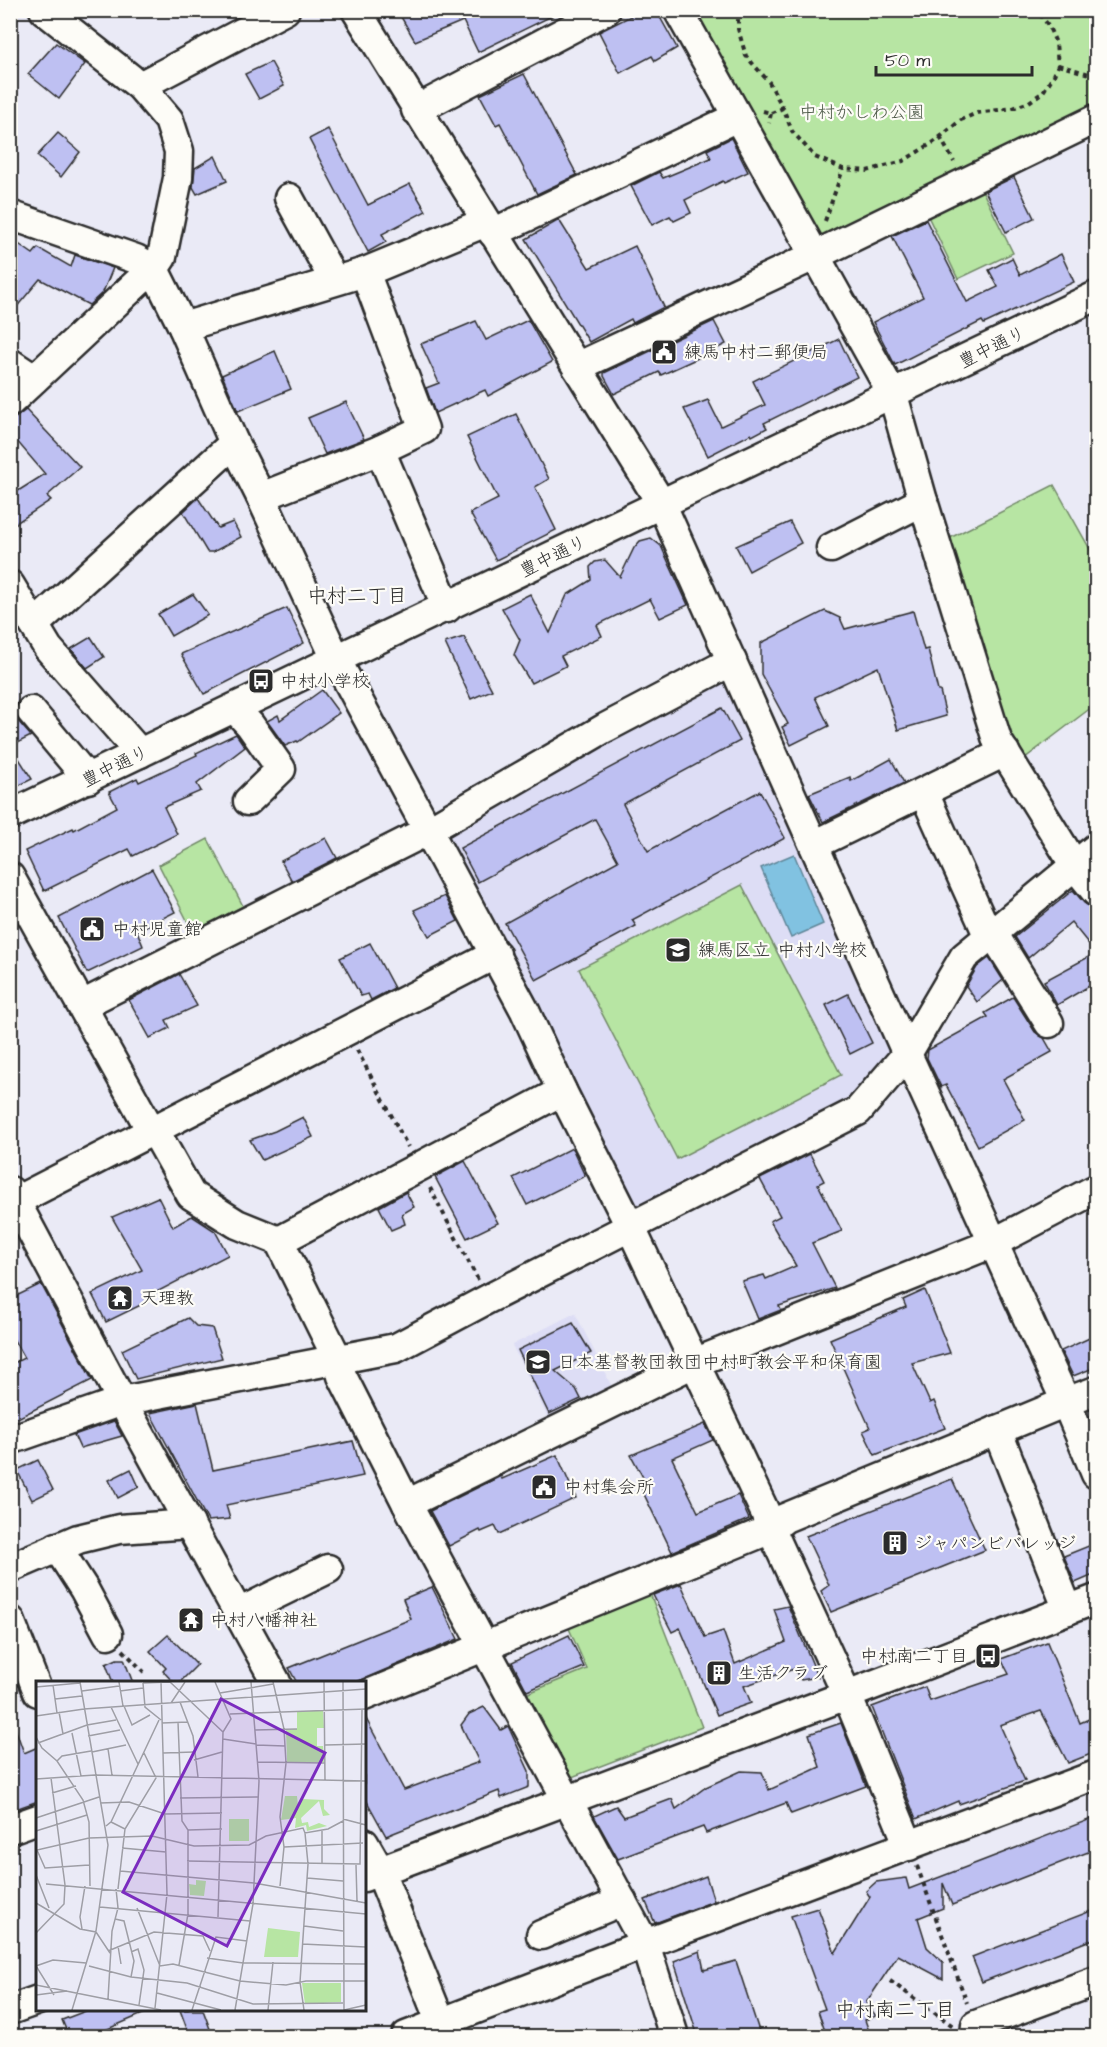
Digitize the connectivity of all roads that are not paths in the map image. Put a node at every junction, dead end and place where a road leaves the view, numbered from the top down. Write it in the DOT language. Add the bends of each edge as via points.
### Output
graph roads {
  1 [pos="45,10"];
  2 [pos="285,10"];
  3 [pos="356,10"];
  4 [pos="606,10"];
  5 [pos="678,10"];
  6 [pos="140,86"];
  7 [pos="416,110"];
  8 [pos="749,114"];
  9 [pos="1096,119"];
  10 [pos="289,198"];
  11 [pos="10,215"];
  12 [pos="489,228"];
  13 [pos="816,255"];
  14 [pos="154,269"];
  15 [pos="366,272"];
  16 [pos="334,280"];
  17 [pos="1094,303"];
  18 [pos="183,327"];
  19 [pos="10,363"];
  20 [pos="577,367"];
  21 [pos="34,380"];
  22 [pos="893,395"];
  23 [pos="10,402"];
  24 [pos="234,443"];
  25 [pos="380,450"];
  26 [pos="261,497"];
  27 [pos="923,501"];
  28 [pos="661,503"];
  29 [pos="831,548"];
  30 [pos="10,585"];
  31 [pos="447,608"];
  32 [pos="34,626"];
  33 [pos="337,661"];
  34 [pos="732,661"];
  35 [pos="235,709"];
  36 [pos="32,711"];
  37 [pos="1005,752"];
  38 [pos="140,753"];
  39 [pos="88,779"];
  40 [pos="924,793"];
  41 [pos="248,801"];
  42 [pos="10,815"];
  43 [pos="429,830"];
  44 [pos="814,845"];
  45 [pos="1086,857"];
  46 [pos="10,877"];
  47 [pos="1096,892"];
  48 [pos="991,935"];
  49 [pos="496,954"];
  50 [pos="82,1005"];
  51 [pos="1049,1023"];
  52 [pos="907,1054"];
  53 [pos="562,1091"];
  54 [pos="155,1131"];
  55 [pos="1096,1189"];
  56 [pos="13,1199"];
  57 [pos="630,1226"];
  58 [pos="279,1241"];
  59 [pos="993,1243"];
  60 [pos="338,1360"];
  61 [pos="694,1363"];
  62 [pos="1096,1391"];
  63 [pos="122,1401"];
  64 [pos="1066,1402"];
  65 [pos="997,1430"];
  66 [pos="10,1440"];
  67 [pos="1096,1474"];
  68 [pos="407,1504"];
  69 [pos="190,1524"];
  70 [pos="771,1529"];
  71 [pos="57,1547"];
  72 [pos="10,1568"];
  73 [pos="328,1569"];
  74 [pos="1096,1599"];
  75 [pos="1068,1610"];
  76 [pos="238,1613"];
  77 [pos="10,1620"];
  78 [pos="108,1634"];
  79 [pos="484,1648"];
  80 [pos="275,1681"];
  81 [pos="36,1687"];
  82 [pos="366,1695"];
  83 [pos="847,1695"];
  84 [pos="1096,1775"];
  85 [pos="568,1800"];
  86 [pos="36,1820"];
  87 [pos="10,1829"];
  88 [pos="909,1846"];
  89 [pos="366,1851"];
  90 [pos="372,1874"];
  91 [pos="622,1901"];
  92 [pos="541,1935"];
  93 [pos="645,1944"];
  94 [pos="1096,1981"];
  95 [pos="36,2001"];
  96 [pos="10,2010"];
  97 [pos="443,2030"];
  98 [pos="965,2032"];
  99 [pos="406,2037"];
  100 [pos="674,2037"];
  1 -- 6 [label="street"];
  2 -- 6 [label="street"];
  3 -- 7 [label="street"];
  4 -- 7 [label="street"];
  5 -- 8 [label="street"];
  6 -- 14 [label="street" via="169,120 179,151 178,178 162,257"];
  7 -- 12 [label="street"];
  8 -- 12 [label="street"];
  8 -- 13 [label="street"];
  9 -- 13 [label="street"];
  10 -- 16 [label="street"];
  11 -- 14 [label="street" via="136,259"];
  12 -- 15 [label="street"];
  12 -- 20 [label="street"];
  13 -- 20 [label="street"];
  13 -- 22 [label="street"];
  14 -- 18 [label="street"];
  14 -- 21 [label="street"];
  15 -- 16 [label="street"];
  15 -- 25 [label="street" via="424,429"];
  16 -- 18 [label="street"];
  17 -- 22 [label="street, 豊中通り"];
  18 -- 24 [label="street"];
  19 -- 21 [label="street"];
  20 -- 28 [label="street"];
  21 -- 23 [label="street"];
  22 -- 27 [label="street"];
  22 -- 28 [label="street, 豊中通り"];
  24 -- 26 [label="street"];
  24 -- 32 [label="street"];
  25 -- 26 [label="street"];
  25 -- 31 [label="street"];
  26 -- 33 [label="street"];
  27 -- 29 [label="street"];
  27 -- 37 [label="street" via="997,740"];
  28 -- 31 [label="street, 豊中通り"];
  28 -- 34 [label="street"];
  30 -- 32 [label="street"];
  31 -- 33 [label="street, 豊中通り"];
  32 -- 38 [label="street" via="48,648"];
  33 -- 35 [label="street, 豊中通り"];
  33 -- 43 [label="street"];
  34 -- 43 [label="street" via="605,728"];
  34 -- 44 [label="street"];
  35 -- 38 [label="street, 豊中通り"];
  35 -- 41 [label="street" via="281,769"];
  36 -- 39 [label="street"];
  37 -- 40 [label="street"];
  37 -- 45 [label="street"];
  38 -- 39 [label="street, 豊中通り"];
  39 -- 42 [label="street, 豊中通り"];
  40 -- 44 [label="street"];
  40 -- 48 [label="street"];
  43 -- 49 [label="street"];
  43 -- 50 [label="street"];
  44 -- 52 [label="street"];
  45 -- 47 [label="street"];
  45 -- 48 [label="street"];
  46 -- 50 [label="street"];
  48 -- 51 [label="street"];
  48 -- 52 [label="street" via="964,957"];
  49 -- 53 [label="street"];
  49 -- 54 [label="street"];
  50 -- 54 [label="street" via="148,1125"];
  52 -- 57 [label="street" via="858,1111"];
  52 -- 59 [label="street"];
  53 -- 57 [label="street"];
  53 -- 58 [label="street"];
  54 -- 56 [label="street"];
  54 -- 58 [label="street" via="191,1195 237,1224"];
  55 -- 59 [label="street"];
  56 -- 63 [label="street"];
  57 -- 60 [label="street" via="396,1348"];
  57 -- 61 [label="street"];
  58 -- 60 [label="street"];
  59 -- 61 [label="street"];
  59 -- 64 [label="street"];
  60 -- 63 [label="street"];
  60 -- 68 [label="street" via="342,1376"];
  61 -- 68 [label="street"];
  61 -- 70 [label="street"];
  62 -- 64 [label="street"];
  63 -- 66 [label="street"];
  63 -- 69 [label="street"];
  64 -- 65 [label="street"];
  64 -- 67 [label="street"];
  65 -- 70 [label="street" via="785,1518"];
  65 -- 75 [label="street"];
  68 -- 79 [label="street"];
  69 -- 71 [label="street" via="119,1530"];
  69 -- 76 [label="street"];
  70 -- 79 [label="street"];
  70 -- 83 [label="street"];
  71 -- 72 [label="street"];
  71 -- 78 [label="street"];
  73 -- 76 [label="street"];
  74 -- 75 [label="street"];
  75 -- 83 [label="street"];
  76 -- 80 [label="street"];
  77 -- 81 [label="street"];
  79 -- 82 [label="street"];
  79 -- 85 [label="street"];
  83 -- 85 [label="street"];
  83 -- 88 [label="street"];
  84 -- 88 [label="street"];
  85 -- 90 [label="street"];
  85 -- 91 [label="street"];
  86 -- 87 [label="street"];
  88 -- 93 [label="street"];
  89 -- 90 [label="street"];
  90 -- 97 [label="street"];
  91 -- 92 [label="street"];
  91 -- 93 [label="street"];
  93 -- 97 [label="street"];
  93 -- 100 [label="street"];
  94 -- 98 [label="street"];
  95 -- 96 [label="street"];
  97 -- 99 [label="street"];
}
